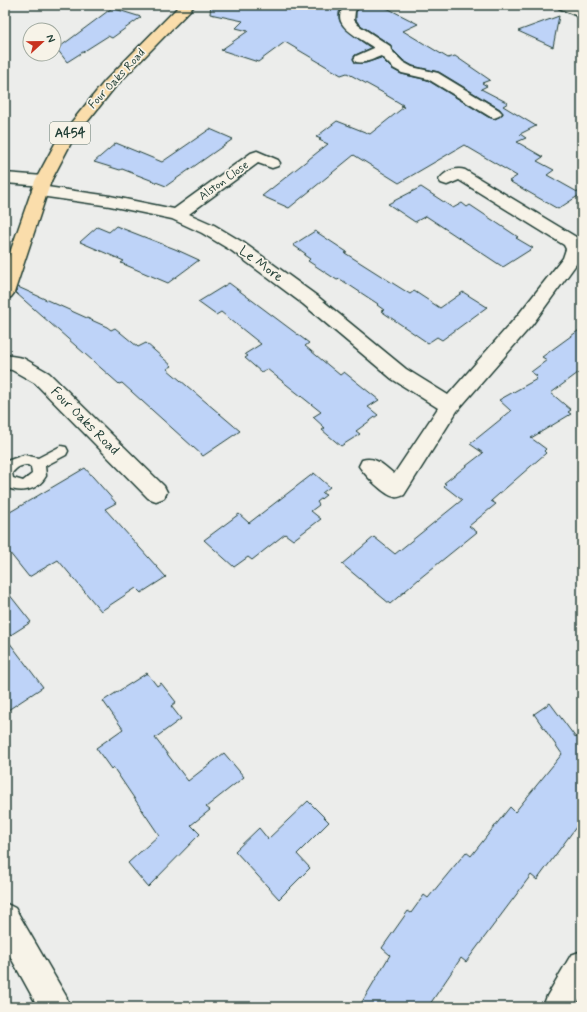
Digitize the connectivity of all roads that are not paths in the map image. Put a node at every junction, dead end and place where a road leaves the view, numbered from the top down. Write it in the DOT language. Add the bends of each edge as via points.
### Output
graph roads {
  1 [pos="188,5"];
  2 [pos="354,5"];
  3 [pos="564,5"];
  4 [pos="582,14"];
  5 [pos="385,49"];
  6 [pos="361,59"];
  7 [pos="486,112"];
  8 [pos="272,163"];
  9 [pos="5,178"];
  10 [pos="447,180"];
  11 [pos="42,186"];
  12 [pos="177,215"];
  13 [pos="5,293"];
  14 [pos="5,362"];
  15 [pos="450,406"];
  16 [pos="61,452"];
  17 [pos="38,464"];
  18 [pos="370,466"];
  19 [pos="5,476"];
  20 [pos="156,492"];
  21 [pos="5,918"];
  22 [pos="582,966"];
  23 [pos="55,1007"];
  24 [pos="558,1007"];
  1 -- 11 [label="main road, Four Oaks Road / A454" via="110,84 92,106 65,140"];
  2 -- 5 [label="street" via="349,10 347,21 353,28"];
  3 -- 4 [label="street"];
  5 -- 6 [label="street"];
  5 -- 7 [label="street" via="398,65 407,70 433,76"];
  8 -- 12 [label="street, Alston Close" via="257,156"];
  9 -- 11 [label="street, Le More"];
  10 -- 15 [label="street" via="459,173 570,241 575,249 571,259 525,320"];
  11 -- 12 [label="street, Le More"];
  11 -- 13 [label="main road, Four Oaks Road / A454"];
  12 -- 15 [label="street, Le More" via="208,229 238,247 310,300 399,374"];
  14 -- 20 [label="street, Four Oaks Road" via="16,363 42,378"];
  15 -- 18 [label="street" via="396,489"];
  16 -- 17 [label="lane"];
  17 -- 19 [label="lane" via="32,460 22,459 11,464"];
  17 -- 19 [label="lane" via="39,476 29,485 18,487"];
  21 -- 23 [label="street"];
  22 -- 24 [label="street"];
}
